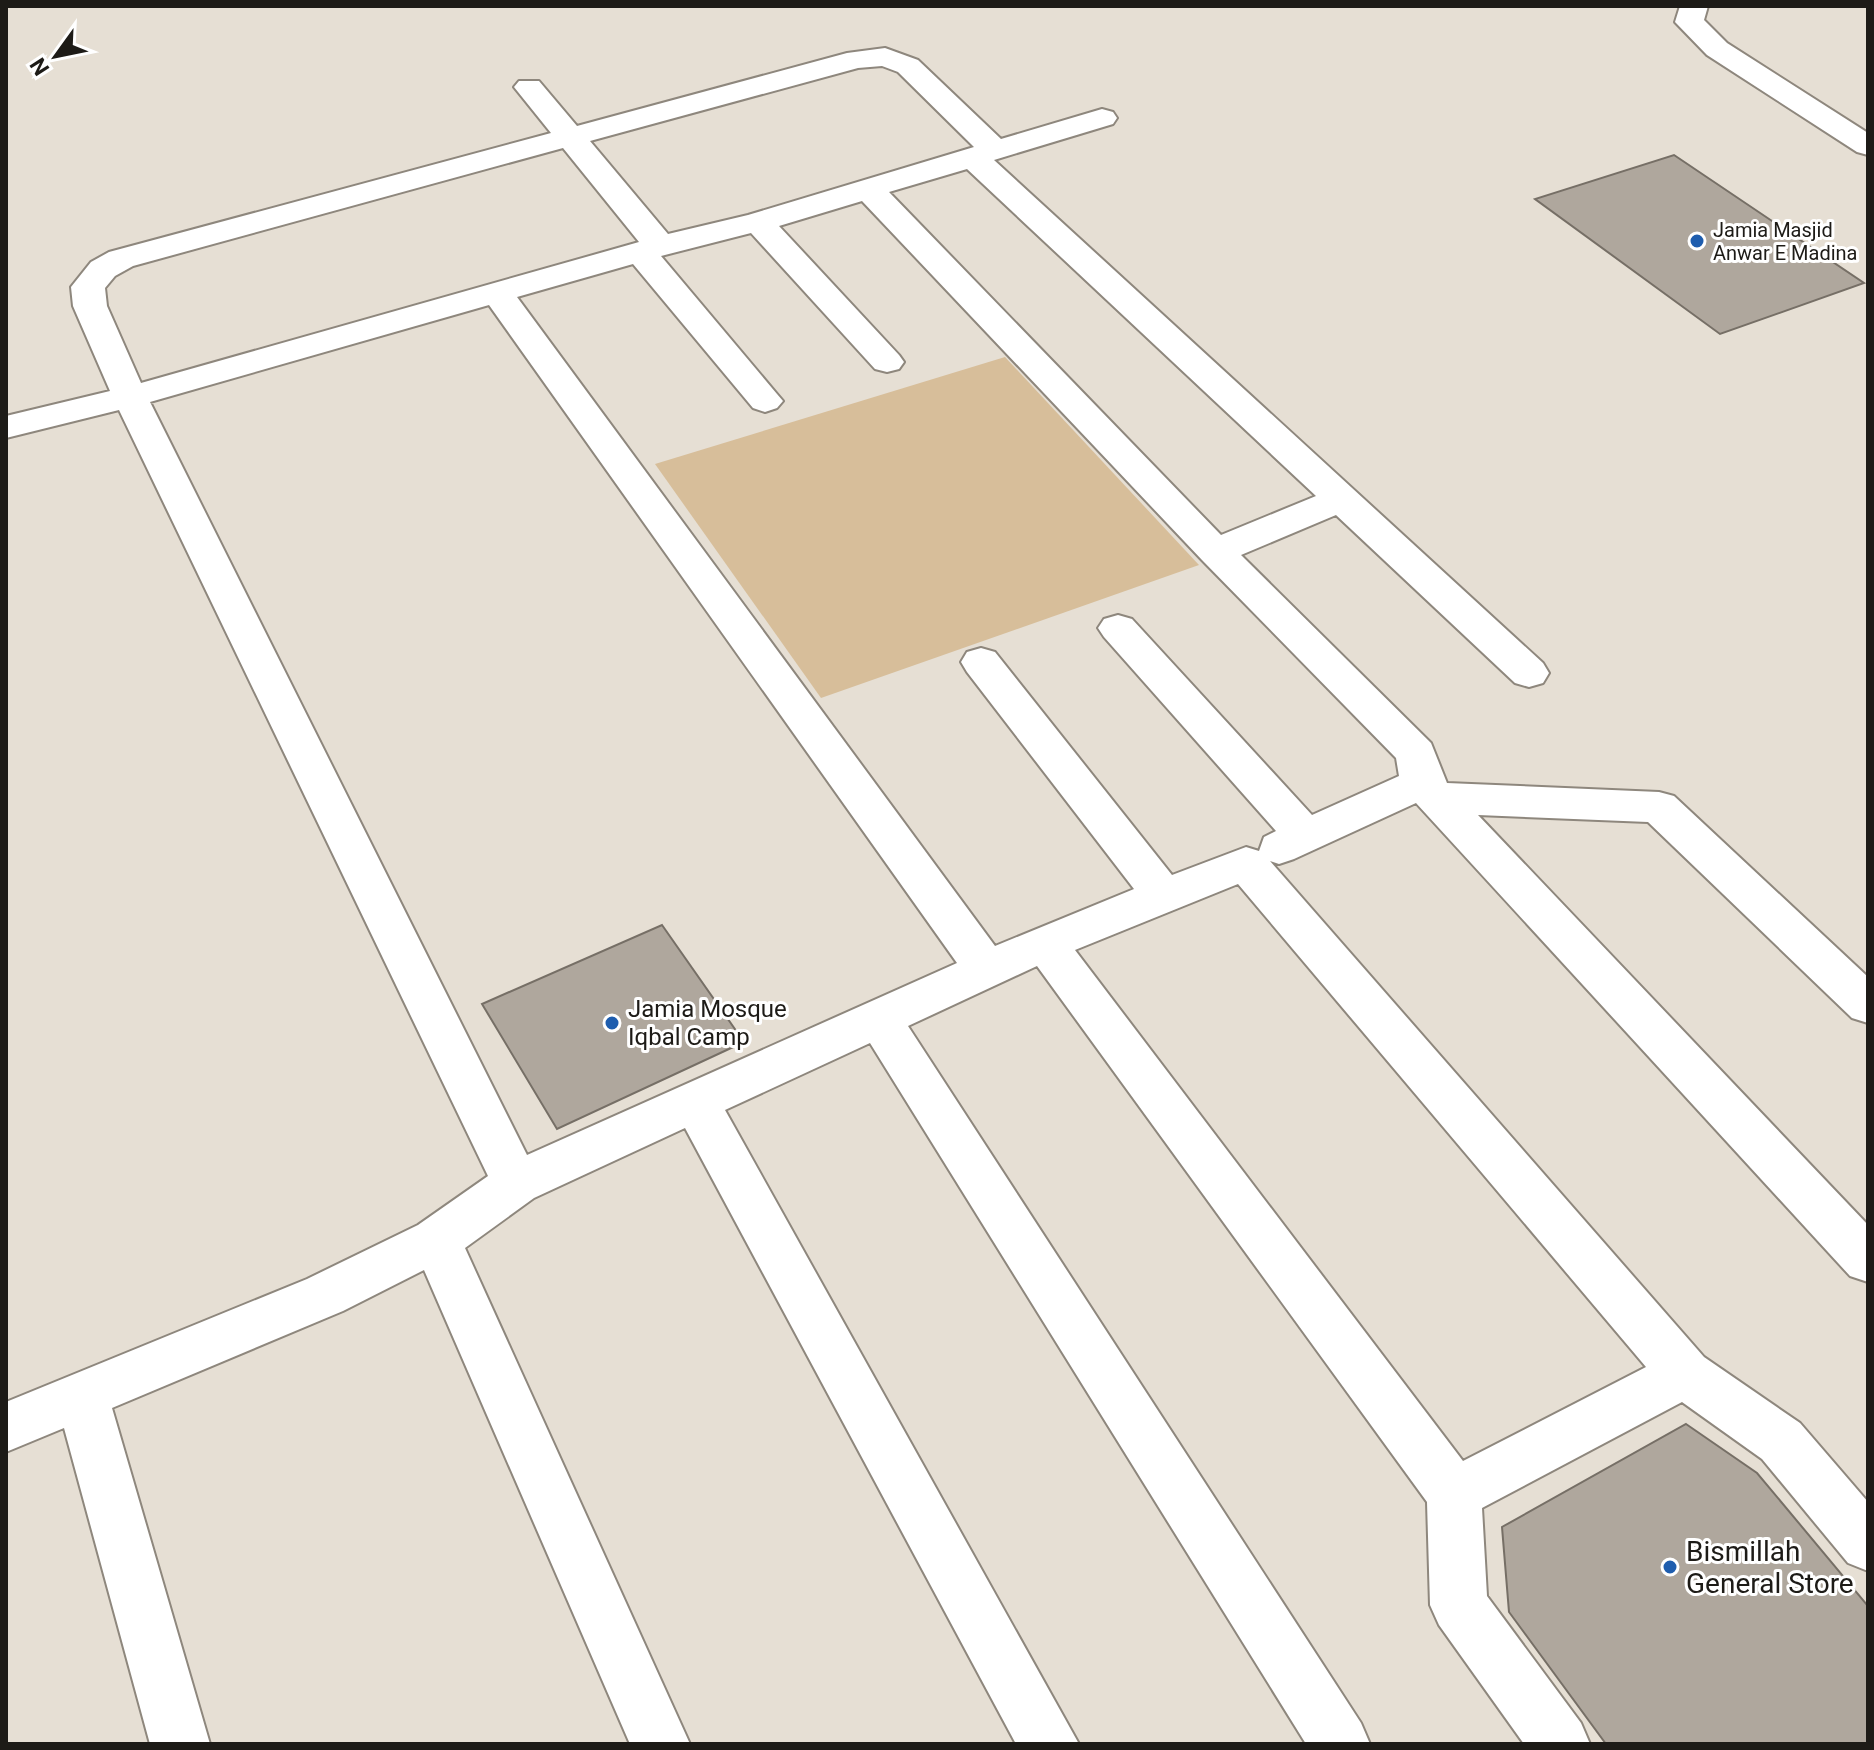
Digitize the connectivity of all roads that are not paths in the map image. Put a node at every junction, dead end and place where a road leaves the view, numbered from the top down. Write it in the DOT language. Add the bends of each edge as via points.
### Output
graph roads {
  1 [pos="1694,6"];
  2 [pos="529,87"];
  3 [pos="1102,118"];
  4 [pos="567,136"];
  5 [pos="1868,146"];
  6 [pos="984,154"];
  7 [pos="867,188"];
  8 [pos="758,222"];
  9 [pos="650,249"];
  10 [pos="498,294"];
  11 [pos="887,362"];
  12 [pos="130,397"];
  13 [pos="765,401"];
  14 [pos="6,427"];
  15 [pos="1341,500"];
  16 [pos="1215,551"];
  17 [pos="1118,628"];
  18 [pos="981,662"];
  19 [pos="1529,673"];
  20 [pos="1430,791"];
  21 [pos="1305,836"];
  22 [pos="1246,863"];
  23 [pos="1164,896"];
  24 [pos="1045,943"];
  25 [pos="987,970"];
  26 [pos="1868,1005"];
  27 [pos="879,1019"];
  28 [pos="696,1102"];
  29 [pos="516,1183"];
  30 [pos="436,1240"];
  31 [pos="1868,1260"];
  32 [pos="1685,1374"];
  33 [pos="82,1396"];
  34 [pos="6,1427"];
  35 [pos="1454,1494"];
  36 [pos="1868,1544"];
  37 [pos="180,1744"];
  38 [pos="660,1744"];
  39 [pos="1049,1744"];
  40 [pos="1340,1744"];
  41 [pos="1560,1744"];
  1 -- 5 [label="street" via="1689,22 1717,49"];
  2 -- 4 [label="street"];
  3 -- 6 [label="street"];
  4 -- 6 [label="street" via="857,59 885,57 908,66"];
  4 -- 9 [label="street"];
  4 -- 12 [label="street" via="112,264 88,287 90,306"];
  6 -- 7 [label="street"];
  6 -- 15 [label="street"];
  7 -- 8 [label="street"];
  7 -- 16 [label="street"];
  8 -- 9 [label="street"];
  8 -- 11 [label="street"];
  9 -- 10 [label="street"];
  9 -- 13 [label="street"];
  10 -- 12 [label="street"];
  10 -- 25 [label="street"];
  12 -- 14 [label="street"];
  12 -- 29 [label="street"];
  15 -- 16 [label="street"];
  15 -- 19 [label="street"];
  16 -- 20 [label="street" via="1416,753"];
  17 -- 21 [label="street"];
  18 -- 23 [label="street"];
  20 -- 21 [label="street"];
  20 -- 26 [label="street" via="1659,807"];
  20 -- 31 [label="street"];
  21 -- 22 [label="street"];
  22 -- 23 [label="street"];
  22 -- 32 [label="street"];
  23 -- 24 [label="street"];
  24 -- 25 [label="street"];
  24 -- 35 [label="street"];
  25 -- 27 [label="street"];
  27 -- 28 [label="street"];
  27 -- 40 [label="street"];
  28 -- 29 [label="street"];
  28 -- 39 [label="street"];
  29 -- 30 [label="street"];
  30 -- 33 [label="street" via="325,1295"];
  30 -- 38 [label="street"];
  32 -- 35 [label="street"];
  32 -- 36 [label="street" via="1781,1441"];
  33 -- 34 [label="street"];
  33 -- 37 [label="street"];
  35 -- 41 [label="street" via="1459,1605"];
}
